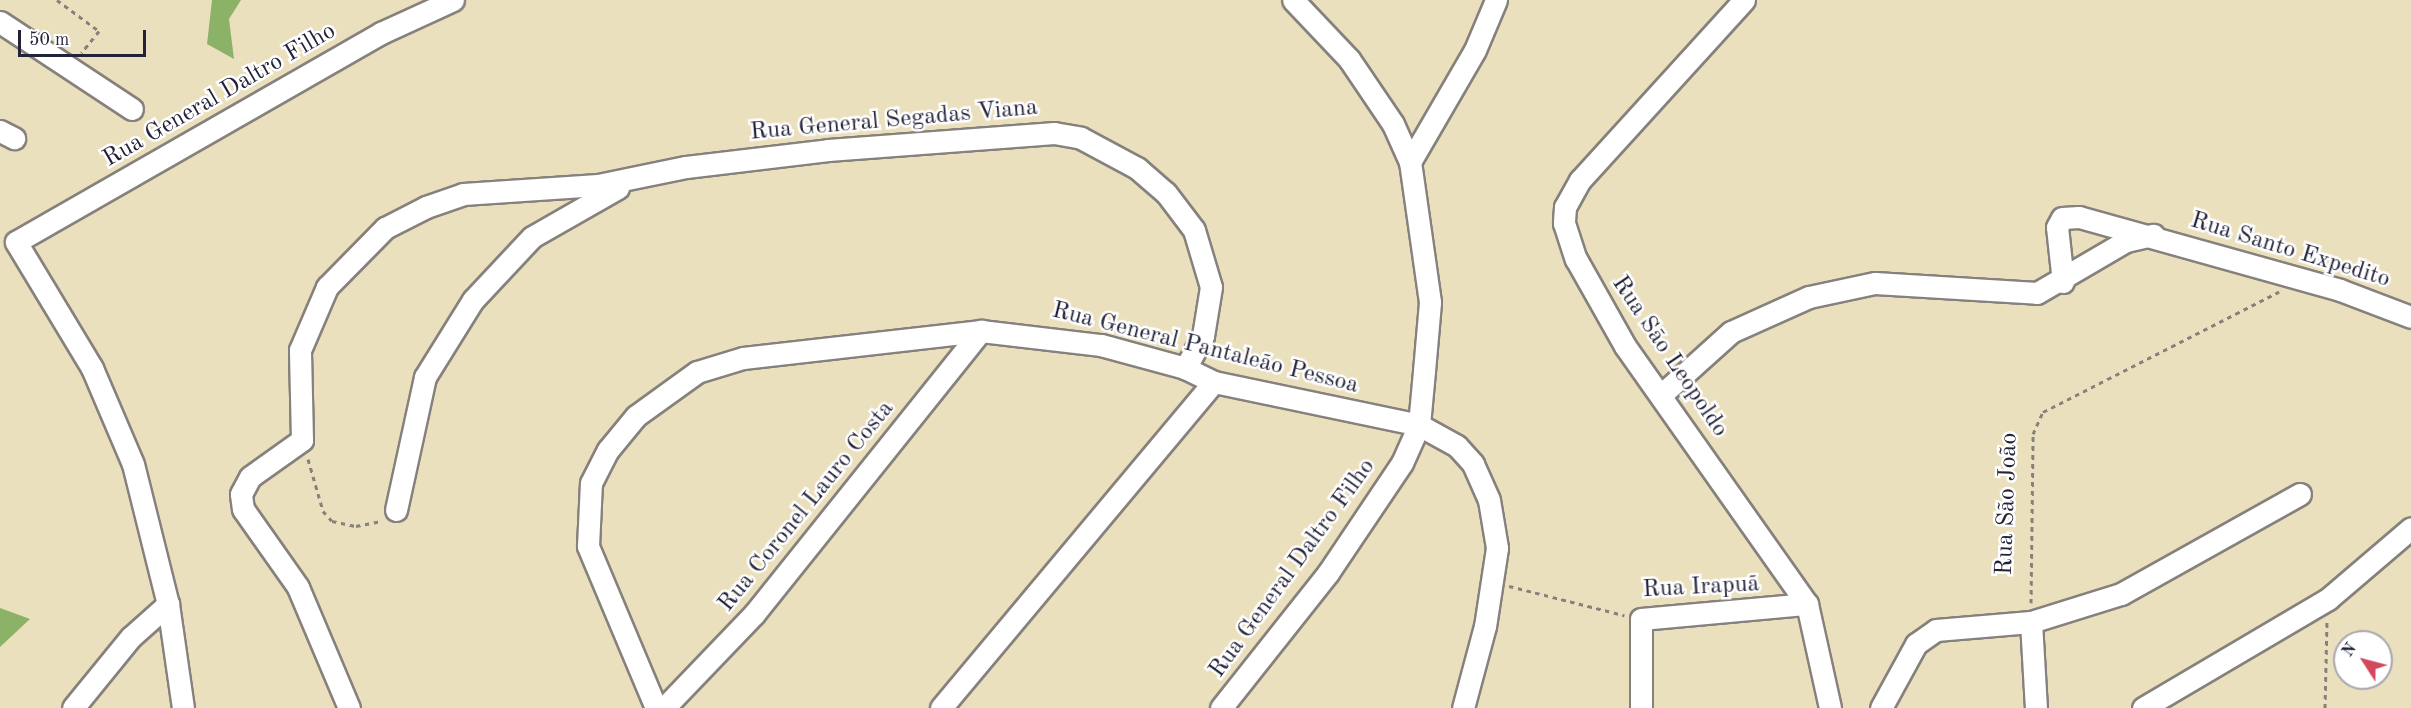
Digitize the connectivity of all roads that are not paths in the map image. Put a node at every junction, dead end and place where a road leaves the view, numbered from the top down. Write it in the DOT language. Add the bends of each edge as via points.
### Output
graph roads {
  1 [pos="453,0"];
  2 [pos="1293,0"];
  3 [pos="1496,0"];
  4 [pos="1744,0"];
  5 [pos="432,5"];
  6 [pos="0,22"];
  7 [pos="132,109"];
  8 [pos="1410,162"];
  9 [pos="634,179"];
  10 [pos="2153,235"];
  11 [pos="8,241"];
  12 [pos="2063,282"];
  13 [pos="2411,317"];
  14 [pos="981,331"];
  15 [pos="1185,368"];
  16 [pos="1214,382"];
  17 [pos="1661,394"];
  18 [pos="1419,425"];
  19 [pos="2300,494"];
  20 [pos="396,510"];
  21 [pos="2411,528"];
  22 [pos="168,604"];
  23 [pos="1806,604"];
  24 [pos="2031,622"];
  25 [pos="1243,682"];
  26 [pos="73,708"];
  27 [pos="183,708"];
  28 [pos="349,708"];
  29 [pos="656,708"];
  30 [pos="664,708"];
  31 [pos="941,708"];
  32 [pos="1221,708"];
  33 [pos="1245,708"];
  34 [pos="1462,708"];
  35 [pos="1641,708"];
  36 [pos="1830,708"];
  37 [pos="1881,708"];
  38 [pos="2036,708"];
  39 [pos="2143,708"];
  1 -- 5 [label="street, Rua General Daltro Filho"];
  2 -- 8 [label="street, Rua General Daltro Filho" via="1349,59 1393,124"];
  3 -- 8 [label="street" via="1475,50"];
  4 -- 17 [label="street, Rua São Leopoldo" via="1615,138 1565,207 1567,241 1576,259 1625,346"];
  5 -- 11 [label="street, Rua General Daltro Filho"];
  6 -- 7 [label="street"];
  8 -- 18 [label="street, Rua General Daltro Filho" via="1430,302"];
  9 -- 15 [label="street, Rua General Segadas Viana" via="686,167 828,150 1054,133 1081,138 1137,168 1166,193 1194,230 1211,287 1203,336"];
  9 -- 20 [label="street, Rua General Segadas Viana" via="532,237 473,300 425,377"];
  9 -- 28 [label="street, Rua General Segadas Viana" via="463,194 385,228 327,287 310,317 300,350 302,440 249,477 241,494 243,509 298,587"];
  10 -- 12 [label="street, Rua Santo Expedito" via="2126,240"];
  10 -- 12 [label="street, Rua Santo Expedito" via="2062,218 2057,227"];
  10 -- 13 [label="street, Rua Santo Expedito" via="2299,282 2340,290"];
  11 -- 22 [label="street" via="92,368 133,464"];
  12 -- 17 [label="street, Rua Santo Expedito" via="2014,295 1875,283 1809,297 1731,332"];
  14 -- 15 [label="street, Rua General Pantaleão Pessoa" via="1055,335"];
  14 -- 29 [label="street, Rua General Pantaleão Pessoa" via="743,358 697,372 636,416 608,450 591,483 588,546"];
  14 -- 30 [label="street, Rua Coronel Lauro Costa" via="754,614"];
  15 -- 16 [label="street, Rua General Pantaleão Pessoa"];
  16 -- 18 [label="street, Rua General Pantaleão Pessoa"];
  16 -- 31 [label="street"];
  17 -- 23 [label="street, Rua São Leopoldo"];
  18 -- 25 [label="street, Rua General Daltro Filho" via="1402,463 1328,573"];
  18 -- 34 [label="street, Rua General Pantaleão Pessoa" via="1457,446 1473,464 1489,500 1496,538 1494,583"];
  19 -- 24 [label="street" via="2121,594"];
  21 -- 39 [label="street" via="2328,599"];
  22 -- 26 [label="street" via="131,637"];
  22 -- 27 [label="street"];
  23 -- 35 [label="street, Rua Irapuã" via="1641,619"];
  23 -- 36 [label="street, Rua São Leopoldo"];
  24 -- 37 [label="street" via="1936,630 1916,644"];
  24 -- 38 [label="street"];
  25 -- 32 [label="street, Rua General Daltro Filho"];
  25 -- 33 [label="street"];
}
